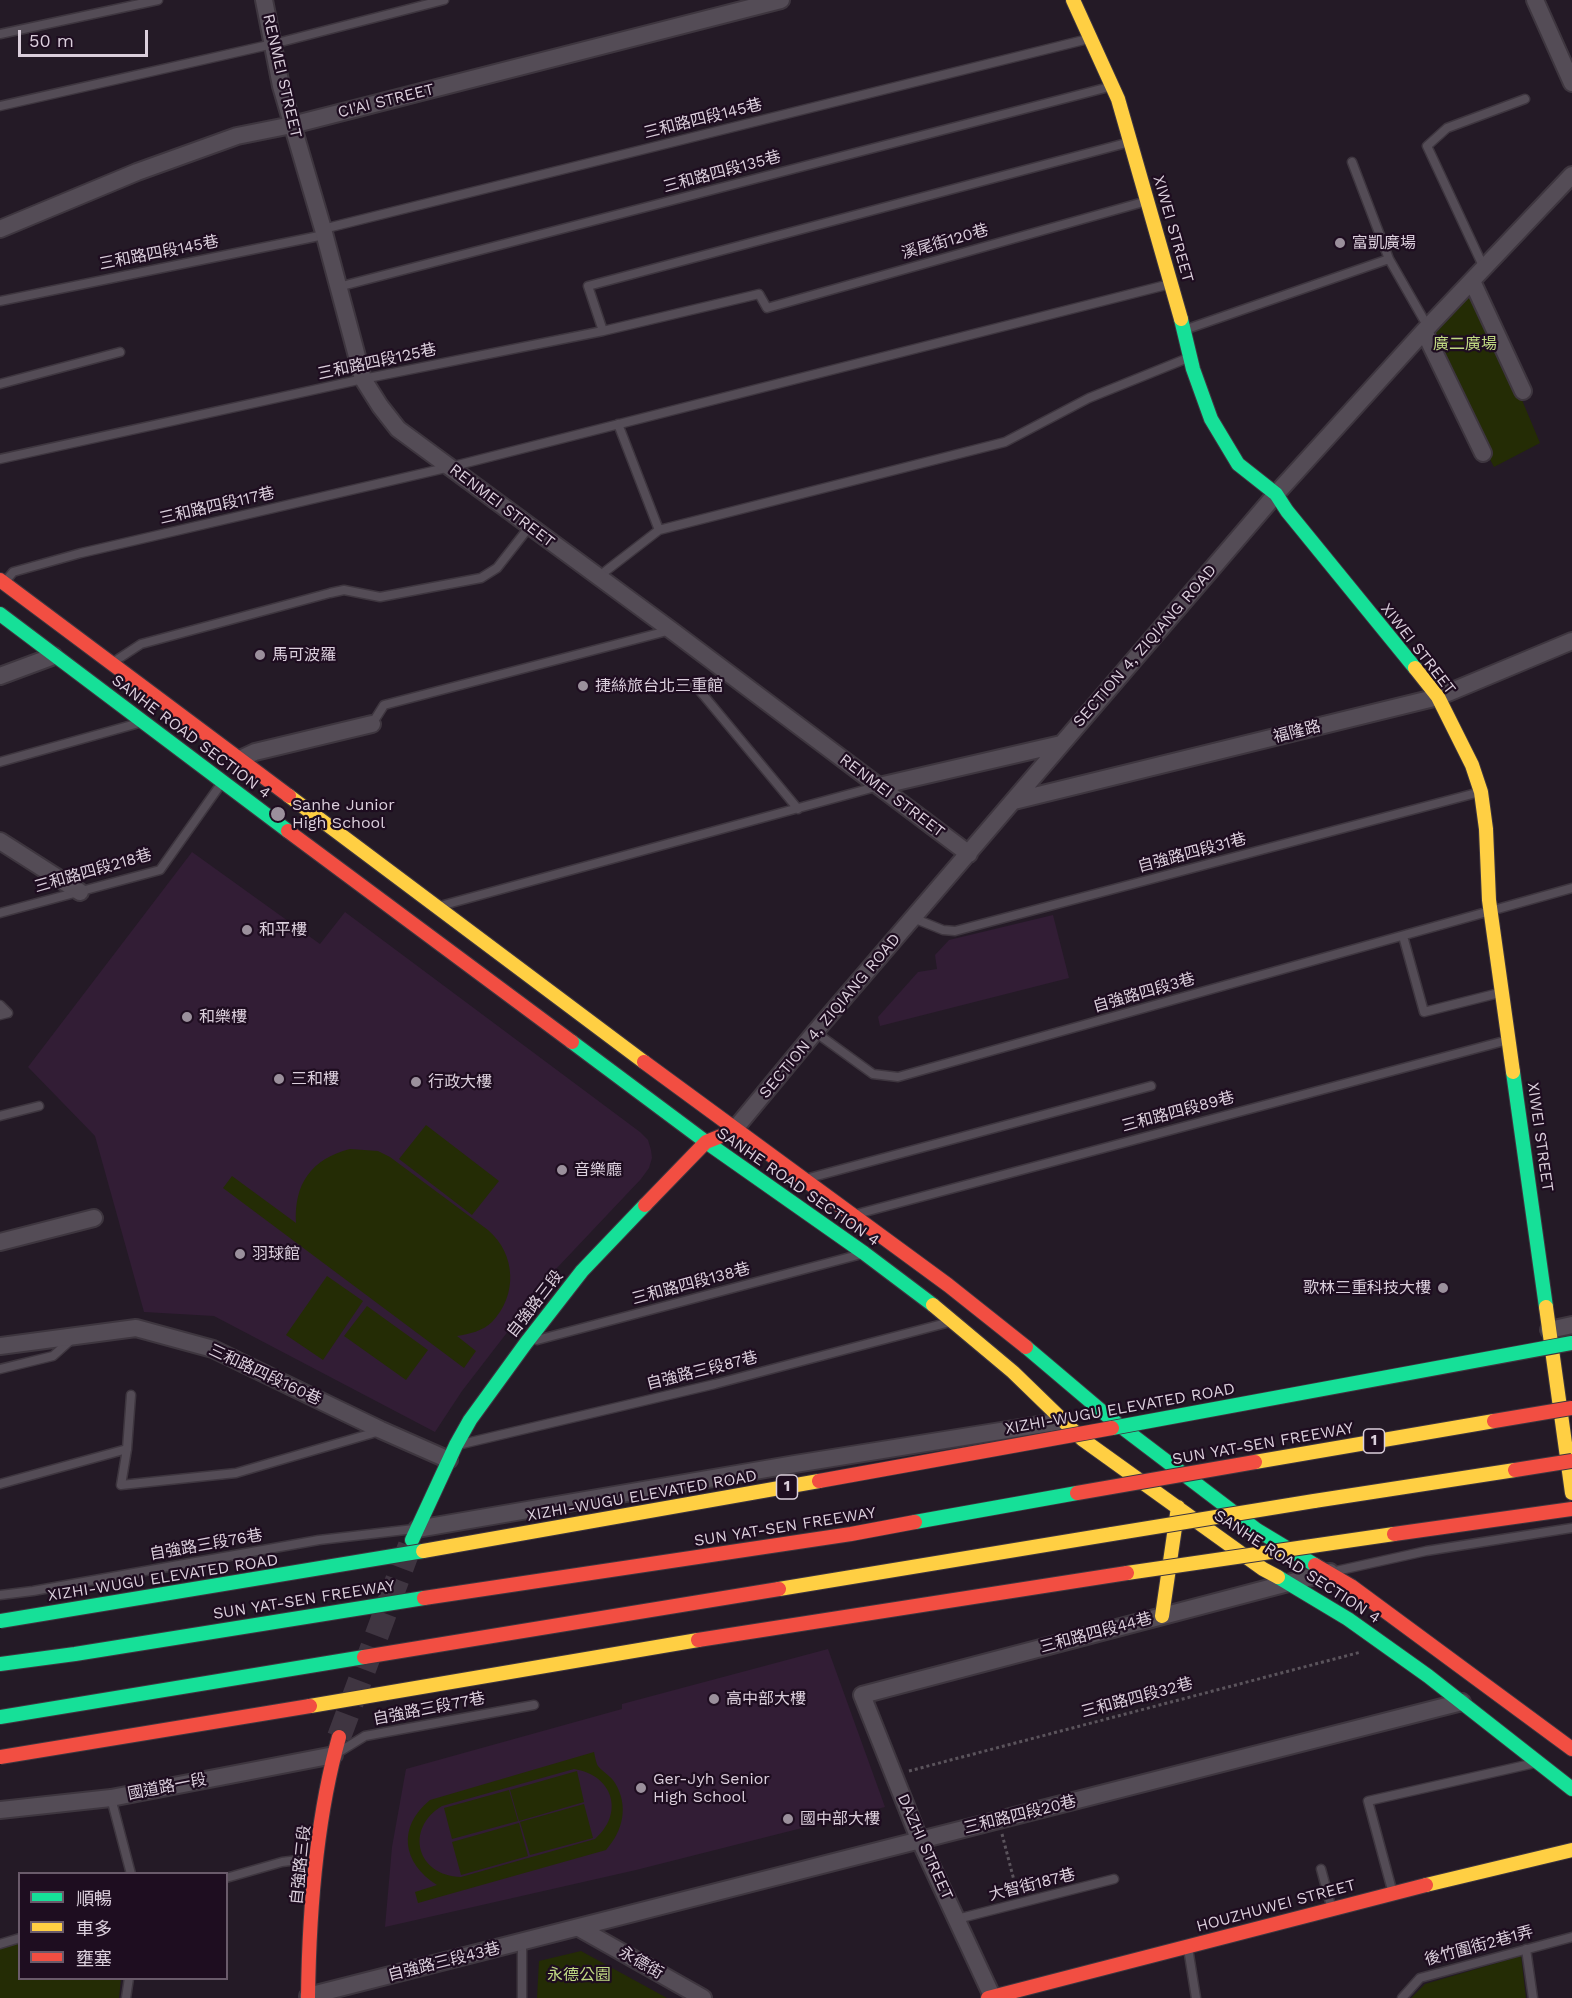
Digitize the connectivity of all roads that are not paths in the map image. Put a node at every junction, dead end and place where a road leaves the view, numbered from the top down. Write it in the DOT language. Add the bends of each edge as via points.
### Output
graph roads {
  1 [pos="158,0"];
  2 [pos="264,0"];
  3 [pos="444,0"];
  4 [pos="781,0"];
  5 [pos="1072,0"];
  6 [pos="1535,0"];
  7 [pos="0,34"];
  8 [pos="1091,38"];
  9 [pos="273,44"];
  10 [pos="1572,83"];
  11 [pos="1113,86"];
  12 [pos="1525,99"];
  13 [pos="0,106"];
  14 [pos="292,125"];
  15 [pos="1131,142"];
  16 [pos="1352,162"];
  17 [pos="1572,175"];
  18 [pos="1147,201"];
  19 [pos="0,229"];
  20 [pos="323,232"];
  21 [pos="1389,259"];
  22 [pos="1484,268"];
  23 [pos="1472,281"];
  24 [pos="1172,283"];
  25 [pos="337,287"];
  26 [pos="759,294"];
  27 [pos="0,301"];
  28 [pos="1426,329"];
  29 [pos="603,331"];
  30 [pos="1184,331"];
  31 [pos="120,352"];
  32 [pos="1190,357"];
  33 [pos="363,379"];
  34 [pos="0,384"];
  35 [pos="1523,391"];
  36 [pos="618,424"];
  37 [pos="1483,453"];
  38 [pos="0,459"];
  39 [pos="450,467"];
  40 [pos="1276,494"];
  41 [pos="530,526"];
  42 [pos="659,530"];
  43 [pos="598,577"];
  44 [pos="2,584"];
  45 [pos="0,614"];
  46 [pos="671,630"];
  47 [pos="1572,641"];
  48 [pos="54,656"];
  49 [pos="112,663"];
  50 [pos="0,676"];
  51 [pos="695,685"];
  52 [pos="1438,698"];
  53 [pos="142,722"];
  54 [pos="372,724"];
  55 [pos="1061,744"];
  56 [pos="240,759"];
  57 [pos="0,762"];
  58 [pos="223,781"];
  59 [pos="879,786"];
  60 [pos="1481,792"];
  61 [pos="1014,801"];
  62 [pos="798,809"];
  63 [pos="0,841"];
  64 [pos="969,854"];
  65 [pos="1572,888"];
  66 [pos="80,892"];
  67 [pos="436,907"];
  68 [pos="1491,911"];
  69 [pos="0,913"];
  70 [pos="913,918"];
  71 [pos="1403,936"];
  72 [pos="1502,992"];
  73 [pos="0,1005"];
  74 [pos="0,1015"];
  75 [pos="815,1032"];
  76 [pos="1510,1039"];
  77 [pos="1151,1086"];
  78 [pos="39,1106"];
  79 [pos="0,1116"];
  80 [pos="734,1130"];
  81 [pos="706,1142"];
  82 [pos="803,1180"];
  83 [pos="853,1215"];
  84 [pos="94,1218"];
  85 [pos="0,1242"];
  86 [pos="864,1253"];
  87 [pos="954,1321"];
  88 [pos="1572,1325"];
  89 [pos="1549,1330"];
  90 [pos="75,1336"];
  91 [pos="526,1343"];
  92 [pos="1572,1343"];
  93 [pos="0,1346"];
  94 [pos="0,1369"];
  95 [pos="130,1395"];
  96 [pos="1572,1408"];
  97 [pos="1063,1421"];
  98 [pos="381,1430"];
  99 [pos="127,1449"];
  100 [pos="452,1452"];
  101 [pos="1572,1461"];
  102 [pos="0,1484"];
  103 [pos="1572,1493"];
  104 [pos="1178,1508"];
  105 [pos="1572,1509"];
  106 [pos="1572,1528"];
  107 [pos="415,1534"];
  108 [pos="1330,1572"];
  109 [pos="1290,1582"];
  110 [pos="0,1595"];
  111 [pos="1162,1616"];
  112 [pos="0,1621"];
  113 [pos="0,1664"];
  114 [pos="862,1695"];
  115 [pos="1462,1702"];
  116 [pos="534,1705"];
  117 [pos="0,1717"];
  118 [pos="339,1737"];
  119 [pos="1572,1749"];
  120 [pos="333,1755"];
  121 [pos="0,1757"];
  122 [pos="1540,1762"];
  123 [pos="1572,1789"];
  124 [pos="111,1798"];
  125 [pos="0,1809"];
  126 [pos="920,1841"];
  127 [pos="1572,1850"];
  128 [pos="316,1858"];
  129 [pos="1321,1869"];
  130 [pos="130,1872"];
  131 [pos="228,1877"];
  132 [pos="1114,1879"];
  133 [pos="1393,1893"];
  134 [pos="1332,1909"];
  135 [pos="957,1919"];
  136 [pos="579,1928"];
  137 [pos="1572,1937"];
  138 [pos="18,1939"];
  139 [pos="522,1942"];
  140 [pos="0,1944"];
  141 [pos="1187,1946"];
  142 [pos="1526,1949"];
  143 [pos="129,1980"];
  144 [pos="306,1997"];
  145 [pos="126,1998"];
  146 [pos="522,1998"];
  147 [pos="703,1998"];
  148 [pos="991,1998"];
  149 [pos="1196,1998"];
  150 [pos="1402,1998"];
  151 [pos="1533,1998"];
  1 -- 7 [label="lane"];
  2 -- 9 [label="street, RENMEI STREET"];
  3 -- 9 [label="lane"];
  4 -- 14 [label="street, CI'AI STREET"];
  5 -- 8 [label="main road, XIWEI STREET"];
  6 -- 10 [label="street"];
  8 -- 11 [label="main road, XIWEI STREET"];
  8 -- 20 [label="lane, 三和路四段145巷"];
  9 -- 13 [label="lane"];
  9 -- 14 [label="street, RENMEI STREET"];
  11 -- 15 [label="main road, XIWEI STREET"];
  11 -- 25 [label="lane, 三和路四段135巷"];
  12 -- 22 [label="lane" via="1447,128 1427,146"];
  14 -- 19 [label="street, CI'AI STREET" via="237,136 137,172"];
  14 -- 20 [label="street, RENMEI STREET"];
  15 -- 18 [label="main road, XIWEI STREET"];
  15 -- 29 [label="lane" via="588,286"];
  16 -- 21 [label="lane"];
  17 -- 22 [label="street, SECTION 4, ZIQIANG ROAD"];
  18 -- 24 [label="main road, XIWEI STREET"];
  18 -- 26 [label="lane, 溪尾街120巷" via="767,308"];
  20 -- 25 [label="street, RENMEI STREET"];
  20 -- 27 [label="lane, 三和路四段145巷"];
  21 -- 28 [label="lane"];
  21 -- 30 [label="lane"];
  22 -- 23 [label="street, SECTION 4, ZIQIANG ROAD"];
  23 -- 28 [label="street, SECTION 4, ZIQIANG ROAD"];
  23 -- 35 [label="street"];
  24 -- 30 [label="main road, XIWEI STREET"];
  24 -- 36 [label="lane, 三和路四段117巷"];
  25 -- 33 [label="street, RENMEI STREET"];
  26 -- 29 [label="lane, 三和路四段125巷"];
  28 -- 37 [label="street"];
  28 -- 40 [label="street, SECTION 4, ZIQIANG ROAD"];
  29 -- 33 [label="lane, 三和路四段125巷"];
  30 -- 32 [label="main road, XIWEI STREET"];
  31 -- 34 [label="lane"];
  32 -- 40 [label="main road, XIWEI STREET" via="1211,419 1238,464"];
  32 -- 42 [label="lane" via="1089,398 1005,442"];
  33 -- 38 [label="lane, 三和路四段125巷"];
  33 -- 39 [label="street, RENMEI STREET" via="399,429"];
  36 -- 39 [label="lane, 三和路四段117巷"];
  36 -- 42 [label="lane"];
  39 -- 41 [label="street, RENMEI STREET"];
  39 -- 44 [label="lane, 三和路四段117巷" via="81,553 13,572"];
  40 -- 52 [label="main road, XIWEI STREET"];
  40 -- 55 [label="street, SECTION 4, ZIQIANG ROAD"];
  41 -- 43 [label="street, RENMEI STREET"];
  41 -- 49 [label="lane" via="497,568 481,578 380,597 344,590 330,593 141,644"];
  42 -- 43 [label="lane"];
  43 -- 46 [label="street, RENMEI STREET"];
  44 -- 49 [label="main road, SANHE ROAD SECTION 4"];
  45 -- 48 [label="main road, SANHE ROAD SECTION 4"];
  46 -- 54 [label="lane" via="384,705"];
  46 -- 59 [label="street, RENMEI STREET"];
  47 -- 52 [label="street, 福隆路"];
  48 -- 50 [label="street"];
  48 -- 53 [label="main road, SANHE ROAD SECTION 4"];
  49 -- 56 [label="main road, SANHE ROAD SECTION 4"];
  51 -- 62 [label="lane"];
  52 -- 60 [label="main road, XIWEI STREET" via="1472,765"];
  52 -- 61 [label="street, 福隆路"];
  53 -- 57 [label="lane"];
  53 -- 58 [label="main road, SANHE ROAD SECTION 4"];
  54 -- 56 [label="street"];
  55 -- 59 [label="street"];
  55 -- 61 [label="street, SECTION 4, ZIQIANG ROAD"];
  56 -- 67 [label="main road, SANHE ROAD SECTION 4"];
  58 -- 66 [label="lane, 三和路四段218巷" via="160,870"];
  58 -- 81 [label="main road, SANHE ROAD SECTION 4"];
  59 -- 62 [label="lane"];
  59 -- 64 [label="street, RENMEI STREET"];
  60 -- 68 [label="main road, XIWEI STREET"];
  60 -- 70 [label="lane, 自強路四段31巷" via="955,931"];
  61 -- 64 [label="street, SECTION 4, ZIQIANG ROAD"];
  62 -- 67 [label="lane"];
  63 -- 66 [label="street"];
  64 -- 70 [label="street, SECTION 4, ZIQIANG ROAD"];
  65 -- 68 [label="lane, 自強路四段3巷"];
  66 -- 69 [label="lane, 三和路四段218巷"];
  67 -- 80 [label="main road, SANHE ROAD SECTION 4"];
  68 -- 71 [label="lane, 自強路四段3巷"];
  68 -- 72 [label="main road, XIWEI STREET"];
  70 -- 75 [label="street, SECTION 4, ZIQIANG ROAD"];
  71 -- 72 [label="lane" via="1424,1012"];
  71 -- 75 [label="lane, 自強路四段3巷" via="898,1077 873,1074"];
  72 -- 76 [label="main road, XIWEI STREET"];
  73 -- 74 [label="lane" via="8,1013"];
  75 -- 80 [label="street, SECTION 4, ZIQIANG ROAD"];
  76 -- 83 [label="lane, 三和路四段89巷"];
  76 -- 89 [label="main road, XIWEI STREET"];
  77 -- 82 [label="lane"];
  78 -- 79 [label="lane"];
  80 -- 81 [label="main road, 自強路三段"];
  80 -- 82 [label="main road, SANHE ROAD SECTION 4"];
  81 -- 86 [label="main road, SANHE ROAD SECTION 4"];
  81 -- 91 [label="main road, 自強路三段" via="582,1271"];
  82 -- 83 [label="main road, SANHE ROAD SECTION 4"];
  83 -- 108 [label="main road, SANHE ROAD SECTION 4" via="948,1285 1111,1419 1257,1530"];
  84 -- 85 [label="street"];
  86 -- 87 [label="main road, SANHE ROAD SECTION 4"];
  86 -- 91 [label="lane, 三和路四段138巷"];
  87 -- 97 [label="main road, SANHE ROAD SECTION 4"];
  87 -- 100 [label="lane, 自強路三段87巷"];
  88 -- 89 [label="street"];
  89 -- 103 [label="main road, XIWEI STREET"];
  90 -- 93 [label="street, 三和路四段160巷"];
  90 -- 94 [label="lane" via="53,1356"];
  90 -- 98 [label="street, 三和路四段160巷" via="136,1328 213,1349"];
  91 -- 100 [label="main road, 自強路三段" via="470,1420"];
  92 -- 112 [label="main road, XIZHI-WUGU ELEVATED ROAD / 1, bridge" via="749,1494"];
  95 -- 99 [label="lane"];
  96 -- 113 [label="main road, SUN YAT-SEN FREEWAY / 1, bridge" via="851,1534"];
  97 -- 104 [label="main road, SANHE ROAD SECTION 4"];
  97 -- 107 [label="street" via="783,1466"];
  98 -- 99 [label="lane" via="236,1473 121,1485"];
  98 -- 100 [label="street, 三和路四段160巷"];
  99 -- 102 [label="lane"];
  100 -- 107 [label="main road, 自強路三段"];
  101 -- 117 [label="main road, bridge"];
  104 -- 109 [label="main road, SANHE ROAD SECTION 4" via="1263,1569"];
  104 -- 111 [label="main road"];
  105 -- 121 [label="main road, bridge" via="1151,1568"];
  106 -- 108 [label="lane" via="1426,1551"];
  107 -- 110 [label="lane, 自強路三段76巷" via="319,1540"];
  108 -- 109 [label="street, 三和路四段44巷"];
  108 -- 119 [label="main road, SANHE ROAD SECTION 4"];
  109 -- 111 [label="street, 三和路四段44巷"];
  109 -- 115 [label="main road, SANHE ROAD SECTION 4" via="1386,1645"];
  111 -- 114 [label="street, 三和路四段44巷"];
  114 -- 126 [label="street, DAZHI STREET"];
  115 -- 122 [label="main road, SANHE ROAD SECTION 4"];
  115 -- 126 [label="street, 三和路四段20巷"];
  116 -- 120 [label="lane, 自強路三段77巷" via="365,1736"];
  118 -- 120 [label="main road, 自強路三段"];
  120 -- 124 [label="street, 國道路一段"];
  120 -- 128 [label="main road, 自強路三段"];
  122 -- 123 [label="main road, SANHE ROAD SECTION 4"];
  122 -- 133 [label="lane" via="1368,1801"];
  124 -- 125 [label="street, 國道路一段"];
  124 -- 130 [label="lane"];
  126 -- 135 [label="street, DAZHI STREET"];
  126 -- 136 [label="street, 三和路四段20巷"];
  127 -- 133 [label="main road, HOUZHUWEI STREET"];
  128 -- 131 [label="lane" via="282,1862"];
  128 -- 144 [label="main road, 自強路三段"];
  129 -- 134 [label="lane"];
  132 -- 135 [label="lane, 大智街187巷"];
  133 -- 134 [label="main road, HOUZHUWEI STREET"];
  134 -- 141 [label="main road, HOUZHUWEI STREET"];
  135 -- 148 [label="street, DAZHI STREET"];
  136 -- 139 [label="street, 自強路三段43巷"];
  136 -- 147 [label="street, 永德街"];
  137 -- 142 [label="lane, 後竹圍街2巷1弄"];
  138 -- 140 [label="lane"];
  139 -- 144 [label="street, 自強路三段43巷"];
  139 -- 146 [label="lane"];
  141 -- 148 [label="main road, HOUZHUWEI STREET"];
  141 -- 149 [label="lane"];
  142 -- 150 [label="lane, 後竹圍街2巷1弄" via="1420,1978"];
  142 -- 151 [label="lane"];
  143 -- 145 [label="lane"];
}
